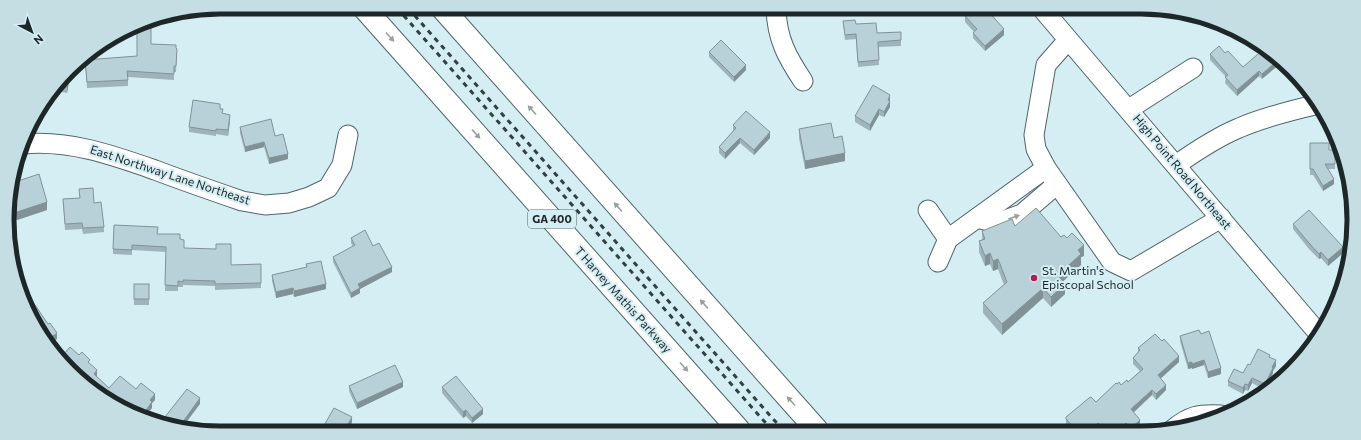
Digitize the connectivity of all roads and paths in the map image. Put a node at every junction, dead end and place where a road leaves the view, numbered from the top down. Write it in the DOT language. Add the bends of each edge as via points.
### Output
graph roads {
  1 [pos="369,14"];
  2 [pos="447,14"];
  3 [pos="776,14"];
  4 [pos="1047,14"];
  5 [pos="1068,40"];
  6 [pos="1193,68"];
  7 [pos="803,81"];
  8 [pos="1312,106"];
  9 [pos="1129,109"];
  10 [pos="348,135"];
  11 [pos="29,144"];
  12 [pos="1176,165"];
  13 [pos="1052,176"];
  14 [pos="928,210"];
  15 [pos="1221,218"];
  16 [pos="948,239"];
  17 [pos="938,262"];
  18 [pos="1315,329"];
  19 [pos="1207,415"];
  20 [pos="1182,422"];
  21 [pos="735,426"];
  22 [pos="813,426"];
  1 -- 21 [label="highway, T Harvey Mathis Parkway / GA 400, one-way"];
  22 -- 2 [label="highway, one-way"];
  3 -- 7 [label="street" via="780,41"];
  4 -- 5 [label="street, High Point Road Northeast"];
  5 -- 9 [label="street, High Point Road Northeast"];
  5 -- 13 [label="street" via="1046,65 1034,135 1036,150"];
  6 -- 9 [label="street"];
  8 -- 12 [label="street" via="1240,128 1195,151"];
  9 -- 12 [label="street, High Point Road Northeast"];
  10 -- 11 [label="street, East Northway Lane Northeast" via="342,165 328,188 289,203 265,205 242,201 105,153 56,143"];
  12 -- 15 [label="street, High Point Road Northeast"];
  13 -- 15 [label="street" via="1112,262 1131,271"];
  13 -- 16 [label="street" via="1022,214 997,223 977,218"];
  14 -- 16 [label="street"];
  15 -- 18 [label="street, High Point Road Northeast"];
  16 -- 17 [label="street"];
  19 -- 20 [label="street"];
}
